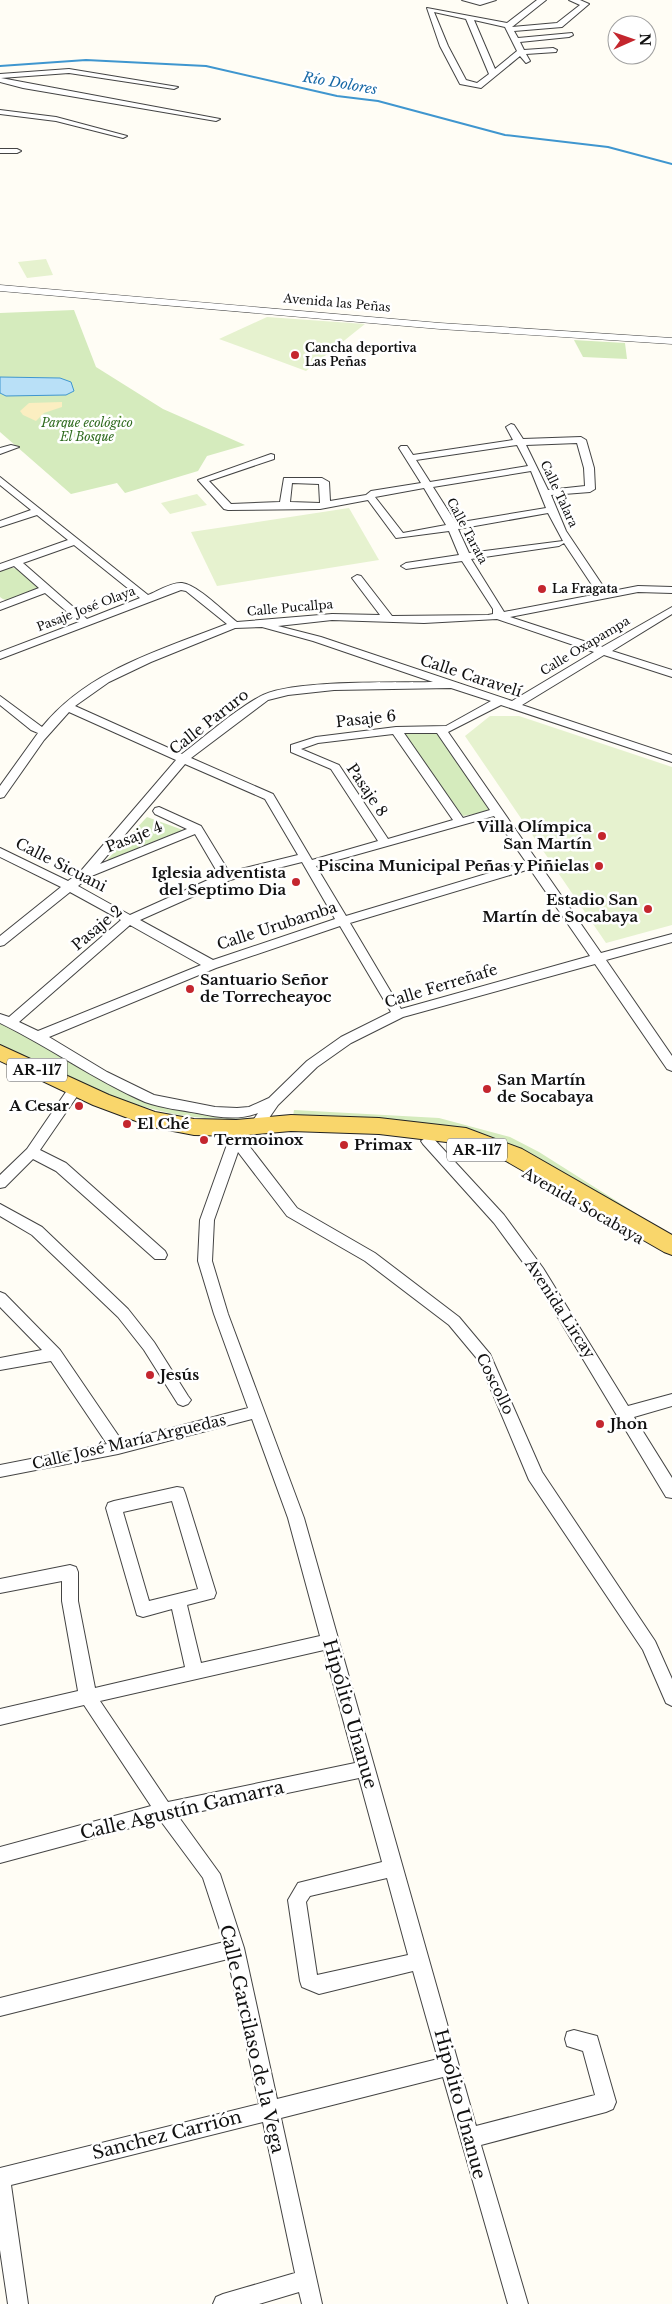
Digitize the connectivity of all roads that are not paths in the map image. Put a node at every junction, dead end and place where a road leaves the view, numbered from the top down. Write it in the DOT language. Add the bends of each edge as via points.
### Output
graph roads {
  1 [pos="466,0"];
  2 [pos="492,0"];
  3 [pos="542,0"];
  4 [pos="573,0"];
  5 [pos="469,17"];
  6 [pos="509,27"];
  7 [pos="569,35"];
  8 [pos="515,40"];
  9 [pos="553,50"];
  10 [pos="521,52"];
  11 [pos="526,61"];
  12 [pos="493,74"];
  13 [pos="0,76"];
  14 [pos="0,80"];
  15 [pos="174,87"];
  16 [pos="0,112"];
  17 [pos="216,119"];
  18 [pos="123,136"];
  19 [pos="0,151"];
  20 [pos="17,151"];
  21 [pos="0,288"];
  22 [pos="672,341"];
  23 [pos="511,427"];
  24 [pos="520,442"];
  25 [pos="14,447"];
  26 [pos="404,448"];
  27 [pos="0,451"];
  28 [pos="272,457"];
  29 [pos="410,458"];
  30 [pos="534,468"];
  31 [pos="0,480"];
  32 [pos="428,485"];
  33 [pos="544,493"];
  34 [pos="370,497"];
  35 [pos="285,505"];
  36 [pos="325,505"];
  37 [pos="38,510"];
  38 [pos="550,510"];
  39 [pos="0,524"];
  40 [pos="453,527"];
  41 [pos="74,541"];
  42 [pos="559,543"];
  43 [pos="466,557"];
  44 [pos="15,562"];
  45 [pos="406,566"];
  46 [pos="0,568"];
  47 [pos="357,578"];
  48 [pos="47,589"];
  49 [pos="672,590"];
  50 [pos="604,595"];
  51 [pos="147,599"];
  52 [pos="2,604"];
  53 [pos="672,610"];
  54 [pos="499,616"];
  55 [pos="388,618"];
  56 [pos="85,622"];
  57 [pos="260,624"];
  58 [pos="234,625"];
  59 [pos="603,652"];
  60 [pos="0,656"];
  61 [pos="672,674"];
  62 [pos="449,685"];
  63 [pos="0,699"];
  64 [pos="500,701"];
  65 [pos="512,705"];
  66 [pos="67,707"];
  67 [pos="396,730"];
  68 [pos="441,730"];
  69 [pos="46,732"];
  70 [pos="295,747"];
  71 [pos="183,759"];
  72 [pos="672,759"];
  73 [pos="0,794"];
  74 [pos="159,811"];
  75 [pos="497,812"];
  76 [pos="460,822"];
  77 [pos="197,829"];
  78 [pos="385,843"];
  79 [pos="0,852"];
  80 [pos="308,861"];
  81 [pos="533,864"];
  82 [pos="84,875"];
  83 [pos="226,877"];
  84 [pos="70,887"];
  85 [pos="129,920"];
  86 [pos="345,920"];
  87 [pos="672,938"];
  88 [pos="0,942"];
  89 [pos="597,957"];
  90 [pos="212,965"];
  91 [pos="398,1014"];
  92 [pos="5,1021"];
  93 [pos="38,1036"];
  94 [pos="0,1052"];
  95 [pos="670,1059"];
  96 [pos="75,1089"];
  97 [pos="273,1102"];
  98 [pos="242,1132"];
  99 [pos="428,1141"];
  100 [pos="32,1152"];
  101 [pos="0,1183"];
  102 [pos="0,1209"];
  103 [pos="672,1246"];
  104 [pos="160,1255"];
  105 [pos="672,1258"];
  106 [pos="0,1298"];
  107 [pos="55,1354"];
  108 [pos="0,1364"];
  109 [pos="183,1400"];
  110 [pos="672,1400"];
  111 [pos="258,1411"];
  112 [pos="626,1413"];
  113 [pos="118,1448"];
  114 [pos="0,1472"];
  115 [pos="672,1492"];
  116 [pos="0,1586"];
  117 [pos="178,1601"];
  118 [pos="330,1641"];
  119 [pos="195,1672"];
  120 [pos="88,1697"];
  121 [pos="672,1698"];
  122 [pos="0,1717"];
  123 [pos="365,1769"];
  124 [pos="164,1811"];
  125 [pos="0,1855"];
  126 [pos="393,1868"];
  127 [pos="234,1948"];
  128 [pos="419,1961"];
  129 [pos="0,2007"];
  130 [pos="574,2039"];
  131 [pos="450,2066"];
  132 [pos="269,2109"];
  133 [pos="468,2138"];
  134 [pos="0,2179"];
  135 [pos="307,2280"];
  136 [pos="18,2304"];
  137 [pos="223,2304"];
  138 [pos="312,2304"];
  139 [pos="518,2304"];
  1 -- 2 [label="street" via="480,3"];
  3 -- 6 [label="street"];
  4 -- 6 [label="street" via="585,4 559,25"];
  5 -- 6 [label="street"];
  5 -- 12 [label="street"];
  5 -- 12 [label="street" via="429,9 463,82 478,86"];
  6 -- 8 [label="street"];
  7 -- 8 [label="street"];
  8 -- 10 [label="street"];
  9 -- 10 [label="street"];
  10 -- 11 [label="street"];
  10 -- 12 [label="street"];
  13 -- 15 [label="street" via="69,71"];
  14 -- 17 [label="street"];
  16 -- 18 [label="street" via="56,119"];
  19 -- 20 [label="street"];
  21 -- 22 [label="street, Avenida las Peñas" via="440,326"];
  23 -- 24 [label="street, Calle Talara"];
  24 -- 29 [label="street"];
  24 -- 30 [label="street, Calle Talara"];
  24 -- 33 [label="street" via="581,440 589,468 590,489"];
  25 -- 27 [label="street"];
  26 -- 29 [label="street, Calle Tarata"];
  28 -- 35 [label="street" via="204,480 228,507"];
  29 -- 32 [label="street, Calle Tarata"];
  30 -- 32 [label="street"];
  30 -- 33 [label="street, Calle Talara"];
  31 -- 37 [label="street"];
  32 -- 34 [label="street" via="371,494"];
  32 -- 40 [label="street, Calle Tarata"];
  33 -- 38 [label="street, Calle Talara"];
  34 -- 36 [label="street"];
  34 -- 40 [label="street" via="398,536"];
  35 -- 36 [label="street"];
  35 -- 36 [label="street" via="286,480 324,482"];
  37 -- 39 [label="street"];
  37 -- 41 [label="street"];
  38 -- 40 [label="street"];
  38 -- 50 [label="street, Calle Talara"];
  40 -- 43 [label="street, Calle Tarata"];
  41 -- 44 [label="street"];
  41 -- 51 [label="street"];
  42 -- 43 [label="street"];
  43 -- 45 [label="street"];
  43 -- 54 [label="street, Calle Tarata" via="498,609"];
  44 -- 46 [label="street"];
  44 -- 48 [label="street"];
  47 -- 55 [label="street"];
  48 -- 52 [label="street"];
  48 -- 56 [label="street"];
  49 -- 50 [label="street, Calle Pucallpa" via="643,588"];
  50 -- 54 [label="street, Calle Pucallpa"];
  51 -- 56 [label="street, Pasaje José Olaya"];
  51 -- 58 [label="street, Pasaje José Olaya" via="181,586 190,589"];
  53 -- 59 [label="street, Calle Oxapampa"];
  54 -- 55 [label="street, Calle Pucallpa" via="449,620"];
  54 -- 59 [label="street"];
  55 -- 57 [label="street, Calle Pucallpa" via="332,617"];
  56 -- 60 [label="street, Pasaje José Olaya"];
  57 -- 58 [label="street, Calle Pucallpa"];
  57 -- 62 [label="street, Calle Caravelí" via="317,639"];
  58 -- 66 [label="street, Calle Pucallpa" via="128,668 95,686"];
  59 -- 61 [label="street"];
  59 -- 65 [label="street, Calle Oxapampa"];
  62 -- 64 [label="street, Calle Caravelí"];
  62 -- 71 [label="street, Calle Paruro" via="334,687 264,698"];
  63 -- 69 [label="street" via="35,728"];
  64 -- 65 [label="street, Calle Caravelí"];
  64 -- 68 [label="street"];
  65 -- 72 [label="street, Calle Caravelí"];
  66 -- 69 [label="street, Calle Pucallpa"];
  66 -- 71 [label="street"];
  67 -- 68 [label="street, Pasaje 6"];
  67 -- 70 [label="street, Pasaje 6" via="316,740"];
  67 -- 76 [label="street"];
  68 -- 75 [label="street"];
  69 -- 73 [label="street, Calle Pucallpa"];
  70 -- 78 [label="street, Pasaje 8" via="301,755 335,767"];
  71 -- 80 [label="street" via="269,797"];
  71 -- 82 [label="street, Calle Paruro"];
  74 -- 77 [label="street"];
  75 -- 76 [label="street, Pasaje 2"];
  75 -- 81 [label="street"];
  76 -- 78 [label="street, Pasaje 2"];
  77 -- 82 [label="street, Pasaje 4"];
  77 -- 83 [label="street"];
  78 -- 80 [label="street, Pasaje 2"];
  79 -- 84 [label="street, Calle Sicuani"];
  80 -- 83 [label="street, Pasaje 2"];
  80 -- 86 [label="street"];
  81 -- 86 [label="street, Calle Urubamba"];
  81 -- 89 [label="street"];
  82 -- 84 [label="street, Calle Paruro"];
  83 -- 85 [label="street, Pasaje 2"];
  84 -- 85 [label="street, Calle Sicuani"];
  84 -- 88 [label="street, Calle Paruro"];
  85 -- 90 [label="street, Calle Sicuani"];
  85 -- 92 [label="street, Pasaje 2"];
  86 -- 90 [label="street, Calle Urubamba"];
  86 -- 91 [label="street"];
  87 -- 89 [label="street, Calle Ferreñafe"];
  89 -- 91 [label="street, Calle Ferreñafe"];
  89 -- 95 [label="street"];
  90 -- 93 [label="street, Calle Urubamba"];
  91 -- 97 [label="street, Calle Ferreñafe" via="328,1052"];
  92 -- 93 [label="street"];
  93 -- 97 [label="street" via="97,1072 151,1099 215,1112 237,1113"];
  94 -- 96 [label="main road, Avenida Socabaya / AR-117"];
  96 -- 98 [label="main road, Avenida Socabaya / AR-117" via="152,1119"];
  96 -- 100 [label="street"];
  97 -- 98 [label="street, Calle Ferreñafe"];
  98 -- 99 [label="main road, Avenida Socabaya / AR-117" via="378,1135"];
  98 -- 103 [label="main road, Avenida Socabaya / AR-117" via="291,1123 379,1126 466,1136 514,1155"];
  98 -- 111 [label="street, Hipólito Unanue" via="207,1220 205,1261 221,1314"];
  98 -- 121 [label="street, Coscollo" via="292,1212 370,1257 454,1321 470,1338 498,1386 535,1475 649,1646"];
  99 -- 105 [label="main road, Avenida Socabaya / AR-117" via="456,1144 512,1164"];
  99 -- 112 [label="street, Avenida Lircay" via="499,1219 538,1272"];
  100 -- 101 [label="street"];
  100 -- 104 [label="street" via="60,1167"];
  102 -- 109 [label="street" via="37,1231 123,1313 149,1346"];
  106 -- 107 [label="street"];
  107 -- 108 [label="street"];
  107 -- 113 [label="street"];
  110 -- 112 [label="street"];
  111 -- 113 [label="street, Calle José María Arguedas"];
  111 -- 118 [label="street, Hipólito Unanue" via="296,1518"];
  112 -- 115 [label="street, Avenida Lircay"];
  113 -- 114 [label="street, Calle José María Arguedas"];
  116 -- 120 [label="street, Calle Garcilaso de la Vega" via="70,1572 70,1601"];
  117 -- 117 [label="street" via="208,1593 177,1493 114,1508 143,1610"];
  117 -- 119 [label="street"];
  118 -- 119 [label="street"];
  118 -- 123 [label="street, Hipólito Unanue"];
  119 -- 120 [label="street"];
  120 -- 122 [label="street"];
  120 -- 124 [label="street, Calle Garcilaso de la Vega"];
  123 -- 124 [label="street, Calle Agustín Gamarra"];
  123 -- 126 [label="street, Hipólito Unanue"];
  124 -- 125 [label="street, Calle Agustín Gamarra"];
  124 -- 127 [label="street, Calle Garcilaso de la Vega" via="210,1874"];
  126 -- 128 [label="street, Hipólito Unanue"];
  126 -- 128 [label="street" via="304,1889 297,1900 309,1981 319,1985"];
  127 -- 129 [label="street"];
  127 -- 132 [label="street, Calle Garcilaso de la Vega"];
  128 -- 131 [label="street, Hipólito Unanue"];
  130 -- 133 [label="street" via="590,2043 606,2102"];
  131 -- 132 [label="street, Sanchez Carrión"];
  131 -- 133 [label="street, Hipólito Unanue"];
  132 -- 134 [label="street, Sanchez Carrión"];
  132 -- 135 [label="street, Calle Garcilaso de la Vega"];
  133 -- 139 [label="street, Hipólito Unanue"];
  134 -- 136 [label="street"];
  135 -- 137 [label="street"];
  135 -- 138 [label="street, Calle Garcilaso de la Vega"];
}
